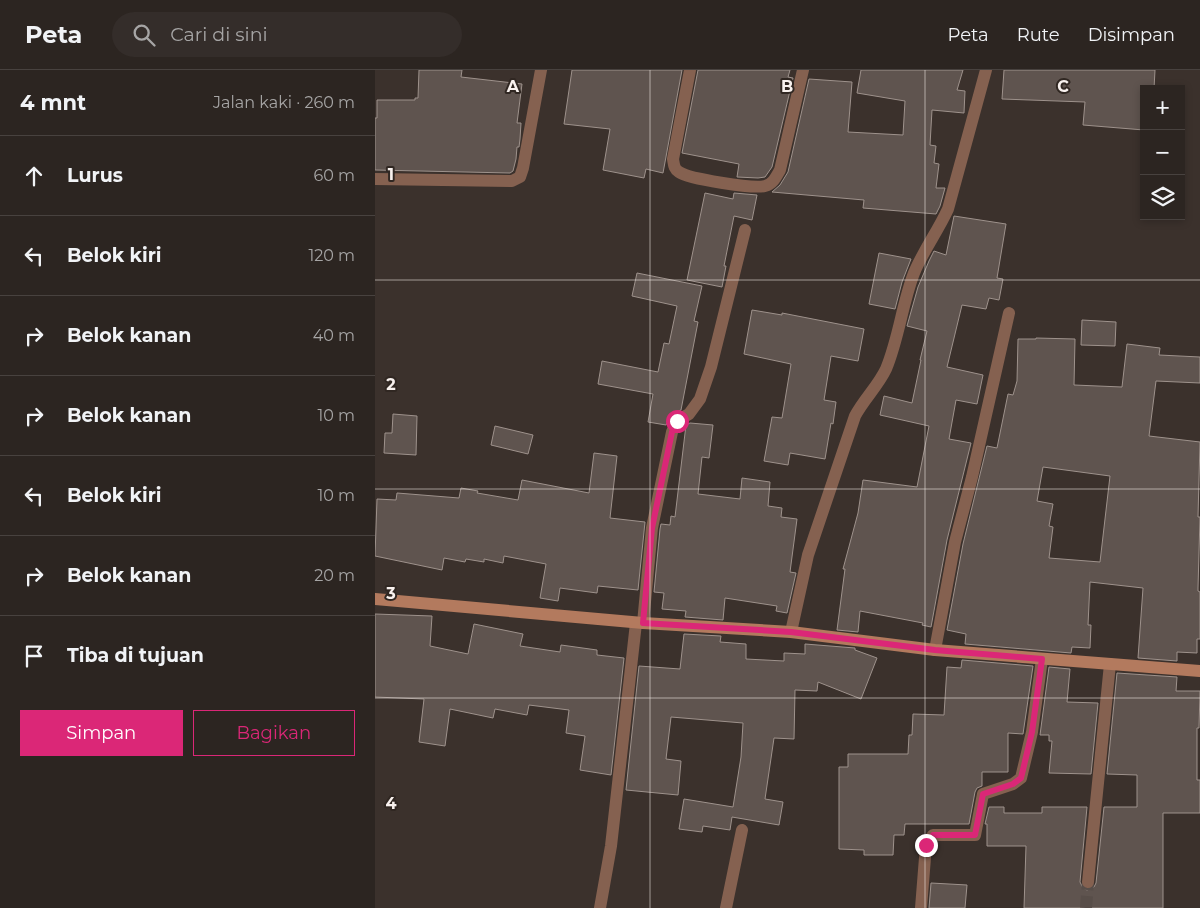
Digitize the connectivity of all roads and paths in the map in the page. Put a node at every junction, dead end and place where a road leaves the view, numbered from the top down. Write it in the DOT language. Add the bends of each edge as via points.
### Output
graph roads {
  1 [pos="541,70"];
  2 [pos="690,70"];
  3 [pos="803,70"];
  4 [pos="986,70"];
  5 [pos="375,180"];
  6 [pos="745,230"];
  7 [pos="1009,313"];
  8 [pos="375,599"];
  9 [pos="639,623"];
  10 [pos="791,632"];
  11 [pos="935,650"];
  12 [pos="1042,659"];
  13 [pos="1111,664"];
  14 [pos="1200,671"];
  15 [pos="742,830"];
  16 [pos="1088,882"];
  17 [pos="600,908"];
  18 [pos="726,908"];
  19 [pos="921,908"];
  1 -- 5 [label="street" via="520,177 512,181"];
  2 -- 3 [label="street" via="674,167 679,173 690,176 748,187 765,186 775,180 780,170"];
  4 -- 10 [label="street" via="948,209 914,272 882,378 855,416 808,555"];
  6 -- 9 [label="street" via="700,399 689,414 677,421 672,432 652,528"];
  7 -- 11 [label="street" via="955,542"];
  8 -- 9 [label="street"];
  9 -- 10 [label="street"];
  9 -- 17 [label="street"];
  10 -- 11 [label="street"];
  11 -- 12 [label="street"];
  12 -- 13 [label="street"];
  12 -- 19 [label="street" via="1032,732 1021,778 983,794 975,835 933,835 926,845"];
  13 -- 14 [label="street"];
  13 -- 16 [label="street"];
  15 -- 18 [label="street"];
}
